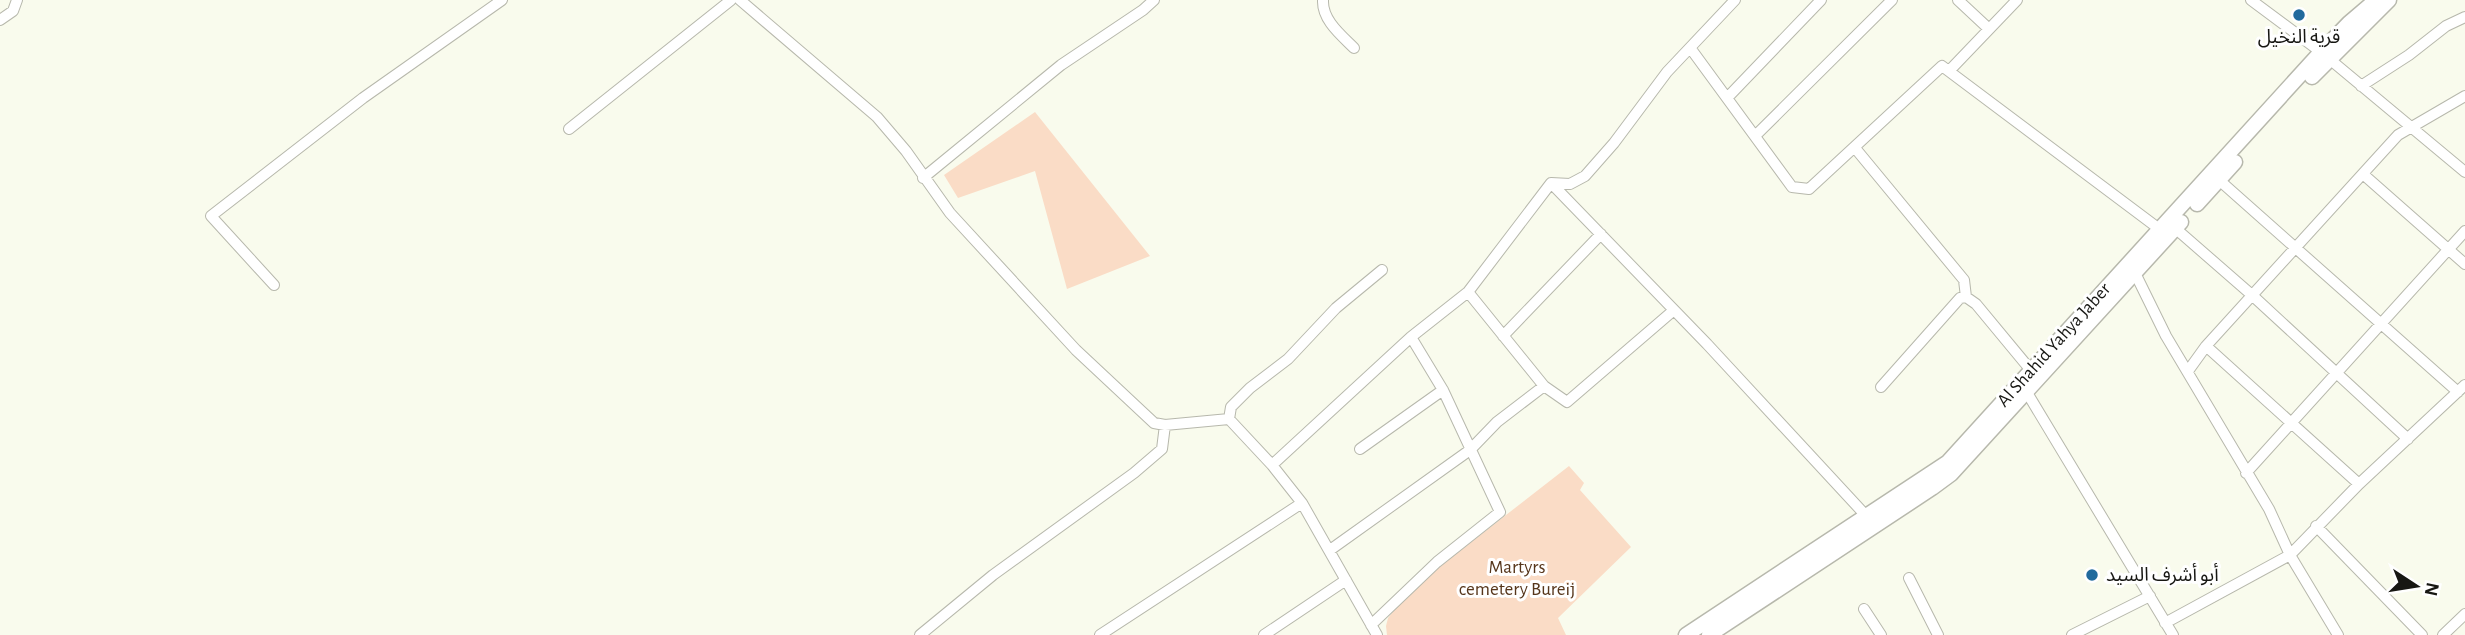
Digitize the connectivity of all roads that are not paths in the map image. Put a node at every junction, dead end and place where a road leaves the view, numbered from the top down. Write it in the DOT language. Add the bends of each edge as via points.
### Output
graph roads {
  1 [pos="17,0"];
  2 [pos="502,0"];
  3 [pos="731,0"];
  4 [pos="740,0"];
  5 [pos="1154,0"];
  6 [pos="1323,0"];
  7 [pos="1735,0"];
  8 [pos="1821,0"];
  9 [pos="1892,0"];
  10 [pos="1958,0"];
  11 [pos="2017,0"];
  12 [pos="2250,0"];
  13 [pos="2376,0"];
  14 [pos="2389,0"];
  15 [pos="2465,17"];
  16 [pos="0,20"];
  17 [pos="1989,29"];
  18 [pos="1354,48"];
  19 [pos="1691,49"];
  20 [pos="2325,56"];
  21 [pos="1949,71"];
  22 [pos="2361,86"];
  23 [pos="2465,96"];
  24 [pos="1727,97"];
  25 [pos="2411,127"];
  26 [pos="569,129"];
  27 [pos="1756,135"];
  28 [pos="1855,148"];
  29 [pos="2465,172"];
  30 [pos="2364,175"];
  31 [pos="923,178"];
  32 [pos="2219,180"];
  33 [pos="1551,183"];
  34 [pos="2465,230"];
  35 [pos="2168,231"];
  36 [pos="1601,234"];
  37 [pos="2297,248"];
  38 [pos="2449,249"];
  39 [pos="2465,264"];
  40 [pos="1382,270"];
  41 [pos="2135,273"];
  42 [pos="274,285"];
  43 [pos="1468,292"];
  44 [pos="2253,296"];
  45 [pos="1966,297"];
  46 [pos="1675,310"];
  47 [pos="2381,325"];
  48 [pos="1503,336"];
  49 [pos="1410,337"];
  50 [pos="2206,346"];
  51 [pos="2188,371"];
  52 [pos="2034,374"];
  53 [pos="2337,374"];
  54 [pos="1544,386"];
  55 [pos="1881,387"];
  56 [pos="2461,388"];
  57 [pos="1443,390"];
  58 [pos="2026,391"];
  59 [pos="1230,419"];
  60 [pos="2293,424"];
  61 [pos="1165,425"];
  62 [pos="2408,439"];
  63 [pos="1360,449"];
  64 [pos="1470,450"];
  65 [pos="1272,465"];
  66 [pos="2246,473"];
  67 [pos="2359,484"];
  68 [pos="1302,503"];
  69 [pos="1871,521"];
  70 [pos="2316,526"];
  71 [pos="1330,550"];
  72 [pos="2290,555"];
  73 [pos="1909,579"];
  74 [pos="1346,580"];
  75 [pos="2150,596"];
  76 [pos="1864,609"];
  77 [pos="2465,614"];
  78 [pos="2165,622"];
  79 [pos="1374,630"];
  80 [pos="920,635"];
  81 [pos="1100,635"];
  82 [pos="1264,635"];
  83 [pos="1686,635"];
  84 [pos="1709,635"];
  85 [pos="1881,635"];
  86 [pos="1938,635"];
  87 [pos="2072,635"];
  88 [pos="2173,635"];
  89 [pos="2338,635"];
  90 [pos="2422,635"];
  91 [pos="2443,635"];
  1 -- 16 [label="street" via="13,11"];
  2 -- 42 [label="street" via="211,216"];
  3 -- 26 [label="street"];
  4 -- 31 [label="street" via="877,117"];
  5 -- 31 [label="street" via="1061,65"];
  6 -- 18 [label="street" via="1335,29"];
  7 -- 19 [label="street"];
  8 -- 24 [label="street"];
  9 -- 27 [label="street"];
  10 -- 17 [label="street"];
  11 -- 17 [label="street"];
  12 -- 20 [label="street"];
  13 -- 20 [label="street, Al Shahid Yahya Jaber" via="2349,23"];
  14 -- 20 [label="street, Al Shahid Yahya Jaber"];
  15 -- 22 [label="street"];
  17 -- 21 [label="street"];
  19 -- 24 [label="street"];
  19 -- 33 [label="street" via="1667,72 1585,176 1570,184"];
  20 -- 22 [label="street"];
  20 -- 32 [label="street, Al Shahid Yahya Jaber"];
  20 -- 35 [label="street, Al Shahid Yahya Jaber"];
  21 -- 28 [label="street" via="1942,66"];
  21 -- 35 [label="street"];
  22 -- 25 [label="street"];
  23 -- 25 [label="street"];
  24 -- 27 [label="street"];
  25 -- 29 [label="street"];
  25 -- 30 [label="street"];
  27 -- 28 [label="street" via="1792,187 1809,189"];
  28 -- 45 [label="street" via="1964,280"];
  30 -- 37 [label="street"];
  30 -- 38 [label="street"];
  31 -- 61 [label="street" via="1076,350 1154,423"];
  32 -- 35 [label="street, Al Shahid Yahya Jaber"];
  32 -- 37 [label="street"];
  33 -- 36 [label="street"];
  33 -- 43 [label="street"];
  34 -- 38 [label="street"];
  35 -- 41 [label="street, Al Shahid Yahya Jaber"];
  35 -- 44 [label="street"];
  35 -- 52 [label="street, Al Shahid Yahya Jaber"];
  36 -- 46 [label="street"];
  36 -- 48 [label="street"];
  37 -- 44 [label="street"];
  37 -- 47 [label="street"];
  38 -- 39 [label="street"];
  38 -- 47 [label="street"];
  40 -- 59 [label="street" via="1336,308 1288,359 1250,388 1231,407"];
  41 -- 51 [label="street"];
  41 -- 52 [label="street, Al Shahid Yahya Jaber"];
  43 -- 48 [label="street"];
  43 -- 49 [label="street"];
  44 -- 50 [label="street"];
  44 -- 53 [label="street"];
  45 -- 52 [label="street"];
  45 -- 55 [label="street" via="1960,298"];
  46 -- 54 [label="street" via="1567,402"];
  46 -- 69 [label="street"];
  47 -- 53 [label="street"];
  47 -- 56 [label="street"];
  48 -- 54 [label="street"];
  49 -- 57 [label="street"];
  49 -- 65 [label="street"];
  50 -- 51 [label="street"];
  50 -- 60 [label="street"];
  51 -- 66 [label="street"];
  52 -- 58 [label="street, Al Shahid Yahya Jaber"];
  52 -- 69 [label="street, Al Shahid Yahya Jaber" via="1948,462"];
  53 -- 60 [label="street"];
  53 -- 62 [label="street"];
  54 -- 64 [label="street" via="1497,422"];
  56 -- 62 [label="street"];
  57 -- 63 [label="street"];
  57 -- 64 [label="street"];
  58 -- 69 [label="street, Al Shahid Yahya Jaber" via="1951,474"];
  58 -- 75 [label="street"];
  59 -- 61 [label="street"];
  59 -- 65 [label="street"];
  60 -- 66 [label="street"];
  60 -- 67 [label="street"];
  61 -- 80 [label="street" via="1162,449"];
  62 -- 67 [label="street"];
  64 -- 71 [label="street"];
  64 -- 79 [label="street" via="1500,512 1437,562"];
  65 -- 68 [label="street"];
  66 -- 72 [label="street"];
  67 -- 70 [label="street"];
  68 -- 71 [label="street"];
  68 -- 81 [label="street"];
  69 -- 83 [label="street, Al Shahid Yahya Jaber"];
  69 -- 84 [label="street, Al Shahid Yahya Jaber"];
  70 -- 72 [label="street"];
  70 -- 90 [label="street"];
  71 -- 74 [label="street"];
  72 -- 78 [label="street"];
  72 -- 89 [label="street"];
  73 -- 86 [label="street"];
  74 -- 79 [label="street"];
  74 -- 82 [label="street"];
  75 -- 78 [label="street"];
  75 -- 87 [label="street"];
  76 -- 85 [label="street"];
  77 -- 91 [label="street"];
  78 -- 88 [label="street"];
}
